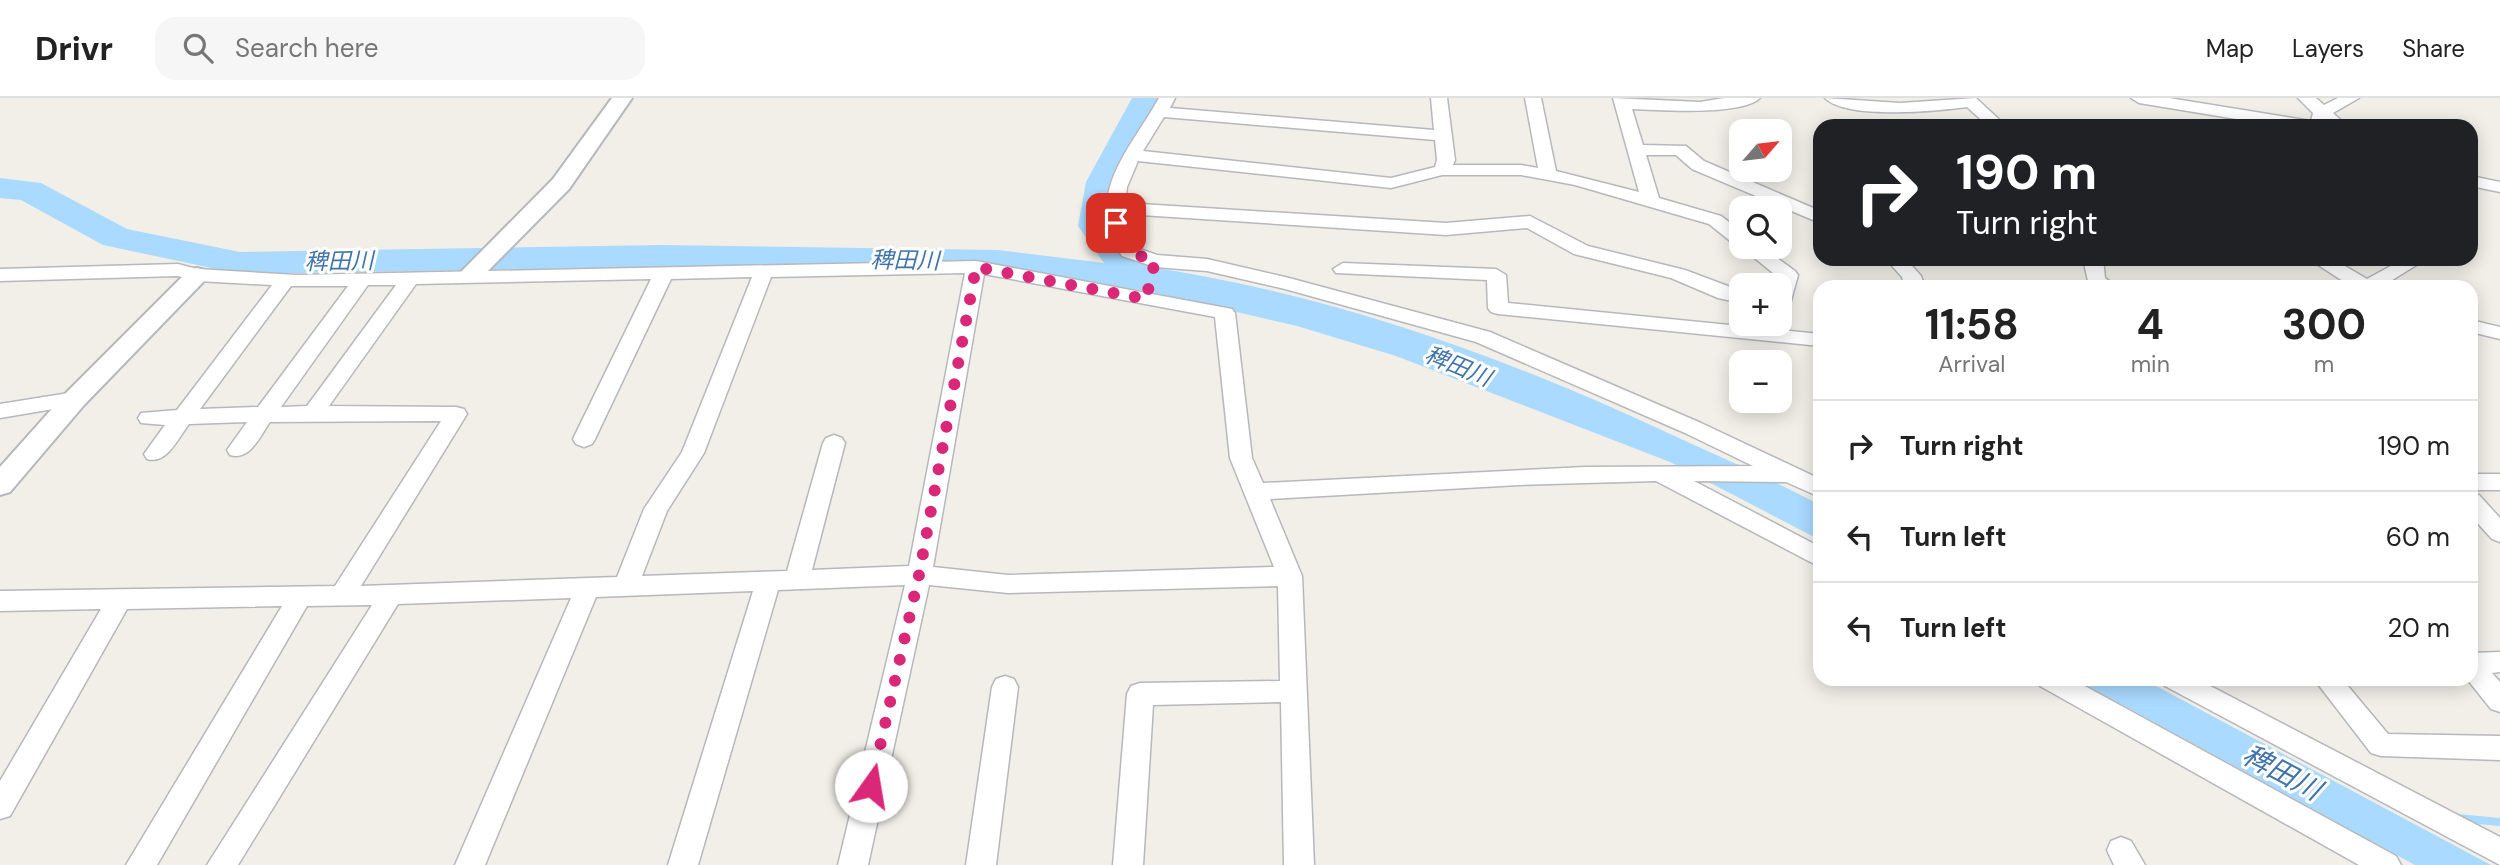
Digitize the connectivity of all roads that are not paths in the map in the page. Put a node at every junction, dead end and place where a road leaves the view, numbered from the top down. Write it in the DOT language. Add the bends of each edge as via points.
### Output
graph roads {
  1 [pos="622,98"];
  2 [pos="1439,98"];
  3 [pos="1533,98"];
  4 [pos="1752,98"];
  5 [pos="1833,98"];
  6 [pos="2306,98"];
  7 [pos="2351,98"];
  8 [pos="2146,99"];
  9 [pos="1969,100"];
  10 [pos="1622,101"];
  11 [pos="1164,105"];
  12 [pos="1990,119"];
  13 [pos="2267,119"];
  14 [pos="2320,119"];
  15 [pos="1443,136"];
  16 [pos="1636,150"];
  17 [pos="1131,155"];
  18 [pos="1442,170"];
  19 [pos="1548,174"];
  20 [pos="2478,182"];
  21 [pos="2500,187"];
  22 [pos="1650,199"];
  23 [pos="1116,208"];
  24 [pos="1813,215"];
  25 [pos="1729,231"];
  26 [pos="1766,259"];
  27 [pos="1155,261"];
  28 [pos="1902,266"];
  29 [pos="2331,266"];
  30 [pos="2404,266"];
  31 [pos="976,267"];
  32 [pos="1343,269"];
  33 [pos="764,271"];
  34 [pos="664,273"];
  35 [pos="1785,273"];
  36 [pos="0,275"];
  37 [pos="197,275"];
  38 [pos="469,277"];
  39 [pos="409,280"];
  40 [pos="1912,280"];
  41 [pos="2354,280"];
  42 [pos="2379,280"];
  43 [pos="285,281"];
  44 [pos="360,281"];
  45 [pos="1729,295"];
  46 [pos="1146,299"];
  47 [pos="2478,328"];
  48 [pos="2500,333"];
  49 [pos="1813,339"];
  50 [pos="75,399"];
  51 [pos="0,411"];
  52 [pos="313,413"];
  53 [pos="264,415"];
  54 [pos="184,416"];
  55 [pos="149,418"];
  56 [pos="584,439"];
  57 [pos="834,443"];
  58 [pos="238,450"];
  59 [pos="155,454"];
  60 [pos="1672,473"];
  61 [pos="1788,475"];
  62 [pos="1813,477"];
  63 [pos="2478,482"];
  64 [pos="2500,482"];
  65 [pos="0,485"];
  66 [pos="1813,486"];
  67 [pos="1255,492"];
  68 [pos="2478,509"];
  69 [pos="2500,533"];
  70 [pos="1813,554"];
  71 [pos="919,575"];
  72 [pos="1290,576"];
  73 [pos="797,580"];
  74 [pos="768,581"];
  75 [pos="626,586"];
  76 [pos="589,587"];
  77 [pos="343,594"];
  78 [pos="301,595"];
  79 [pos="391,595"];
  80 [pos="120,598"];
  81 [pos="0,601"];
  82 [pos="2500,662"];
  83 [pos="2478,664"];
  84 [pos="2478,673"];
  85 [pos="2062,686"];
  86 [pos="2187,686"];
  87 [pos="2333,686"];
  88 [pos="1005,687"];
  89 [pos="1294,691"];
  90 [pos="2500,701"];
  91 [pos="2500,748"];
  92 [pos="0,807"];
  93 [pos="2500,852"];
  94 [pos="141,865"];
  95 [pos="222,865"];
  96 [pos="470,865"];
  97 [pos="683,865"];
  98 [pos="853,865"];
  99 [pos="981,865"];
  100 [pos="1128,865"];
  101 [pos="1299,865"];
  102 [pos="2386,865"];
  1 -- 38 [label="street" via="561,184"];
  2 -- 15 [label="street"];
  3 -- 19 [label="street"];
  4 -- 10 [label="street" via="1700,107"];
  5 -- 9 [label="street" via="1852,106 1952,105"];
  6 -- 14 [label="street"];
  7 -- 14 [label="street"];
  8 -- 13 [label="street"];
  9 -- 12 [label="street"];
  10 -- 16 [label="street"];
  11 -- 15 [label="street"];
  11 -- 17 [label="street"];
  15 -- 18 [label="street" via="1446,160"];
  16 -- 22 [label="street"];
  16 -- 24 [label="street" via="1679,150 1698,164"];
  17 -- 18 [label="street" via="1391,183"];
  17 -- 23 [label="street" via="1121,173"];
  18 -- 19 [label="street"];
  19 -- 22 [label="street"];
  20 -- 21 [label="street"];
  22 -- 25 [label="street" via="1715,220"];
  23 -- 27 [label="street" via="1116,223 1129,252"];
  23 -- 45 [label="street" via="1446,229 1530,222 1581,250 1678,274"];
  26 -- 35 [label="street"];
  27 -- 46 [label="street"];
  27 -- 61 [label="street" via="1207,265 1289,284 1483,337 1693,428"];
  28 -- 40 [label="street"];
  29 -- 41 [label="street"];
  30 -- 42 [label="street"];
  31 -- 33 [label="street"];
  31 -- 46 [label="street"];
  31 -- 71 [label="street"];
  32 -- 49 [label="street" via="1496,275 1498,308"];
  33 -- 34 [label="street"];
  33 -- 75 [label="street" via="693,453 656,509"];
  34 -- 38 [label="street"];
  34 -- 56 [label="street"];
  36 -- 37 [label="street" via="178,270"];
  37 -- 43 [label="street"];
  37 -- 50 [label="street"];
  38 -- 39 [label="street"];
  39 -- 44 [label="street"];
  39 -- 52 [label="street"];
  43 -- 44 [label="street"];
  43 -- 54 [label="street"];
  44 -- 53 [label="street"];
  46 -- 67 [label="street" via="1225,313 1241,458"];
  47 -- 48 [label="street"];
  50 -- 51 [label="street"];
  50 -- 65 [label="street"];
  52 -- 53 [label="street"];
  52 -- 77 [label="street" via="456,414"];
  53 -- 54 [label="street"];
  53 -- 58 [label="street"];
  54 -- 55 [label="street"];
  54 -- 59 [label="street"];
  57 -- 73 [label="street"];
  60 -- 61 [label="street"];
  60 -- 67 [label="street" via="1503,477"];
  60 -- 70 [label="street"];
  61 -- 62 [label="street"];
  61 -- 66 [label="street"];
  63 -- 64 [label="street"];
  67 -- 72 [label="street"];
  68 -- 69 [label="street"];
  71 -- 72 [label="street" via="1008,584"];
  71 -- 73 [label="street"];
  71 -- 98 [label="street"];
  72 -- 89 [label="street"];
  73 -- 74 [label="street"];
  74 -- 75 [label="street"];
  74 -- 97 [label="street"];
  75 -- 76 [label="street"];
  76 -- 79 [label="street"];
  76 -- 96 [label="street"];
  77 -- 78 [label="street"];
  77 -- 79 [label="street"];
  78 -- 80 [label="street"];
  78 -- 94 [label="street"];
  79 -- 95 [label="street"];
  80 -- 81 [label="street"];
  80 -- 92 [label="street"];
  82 -- 83 [label="street"];
  84 -- 90 [label="street"];
  85 -- 102 [label="street"];
  86 -- 93 [label="street"];
  87 -- 91 [label="street" via="2381,745"];
  88 -- 99 [label="street"];
  89 -- 100 [label="street" via="1140,694"];
  89 -- 101 [label="street"];
}
